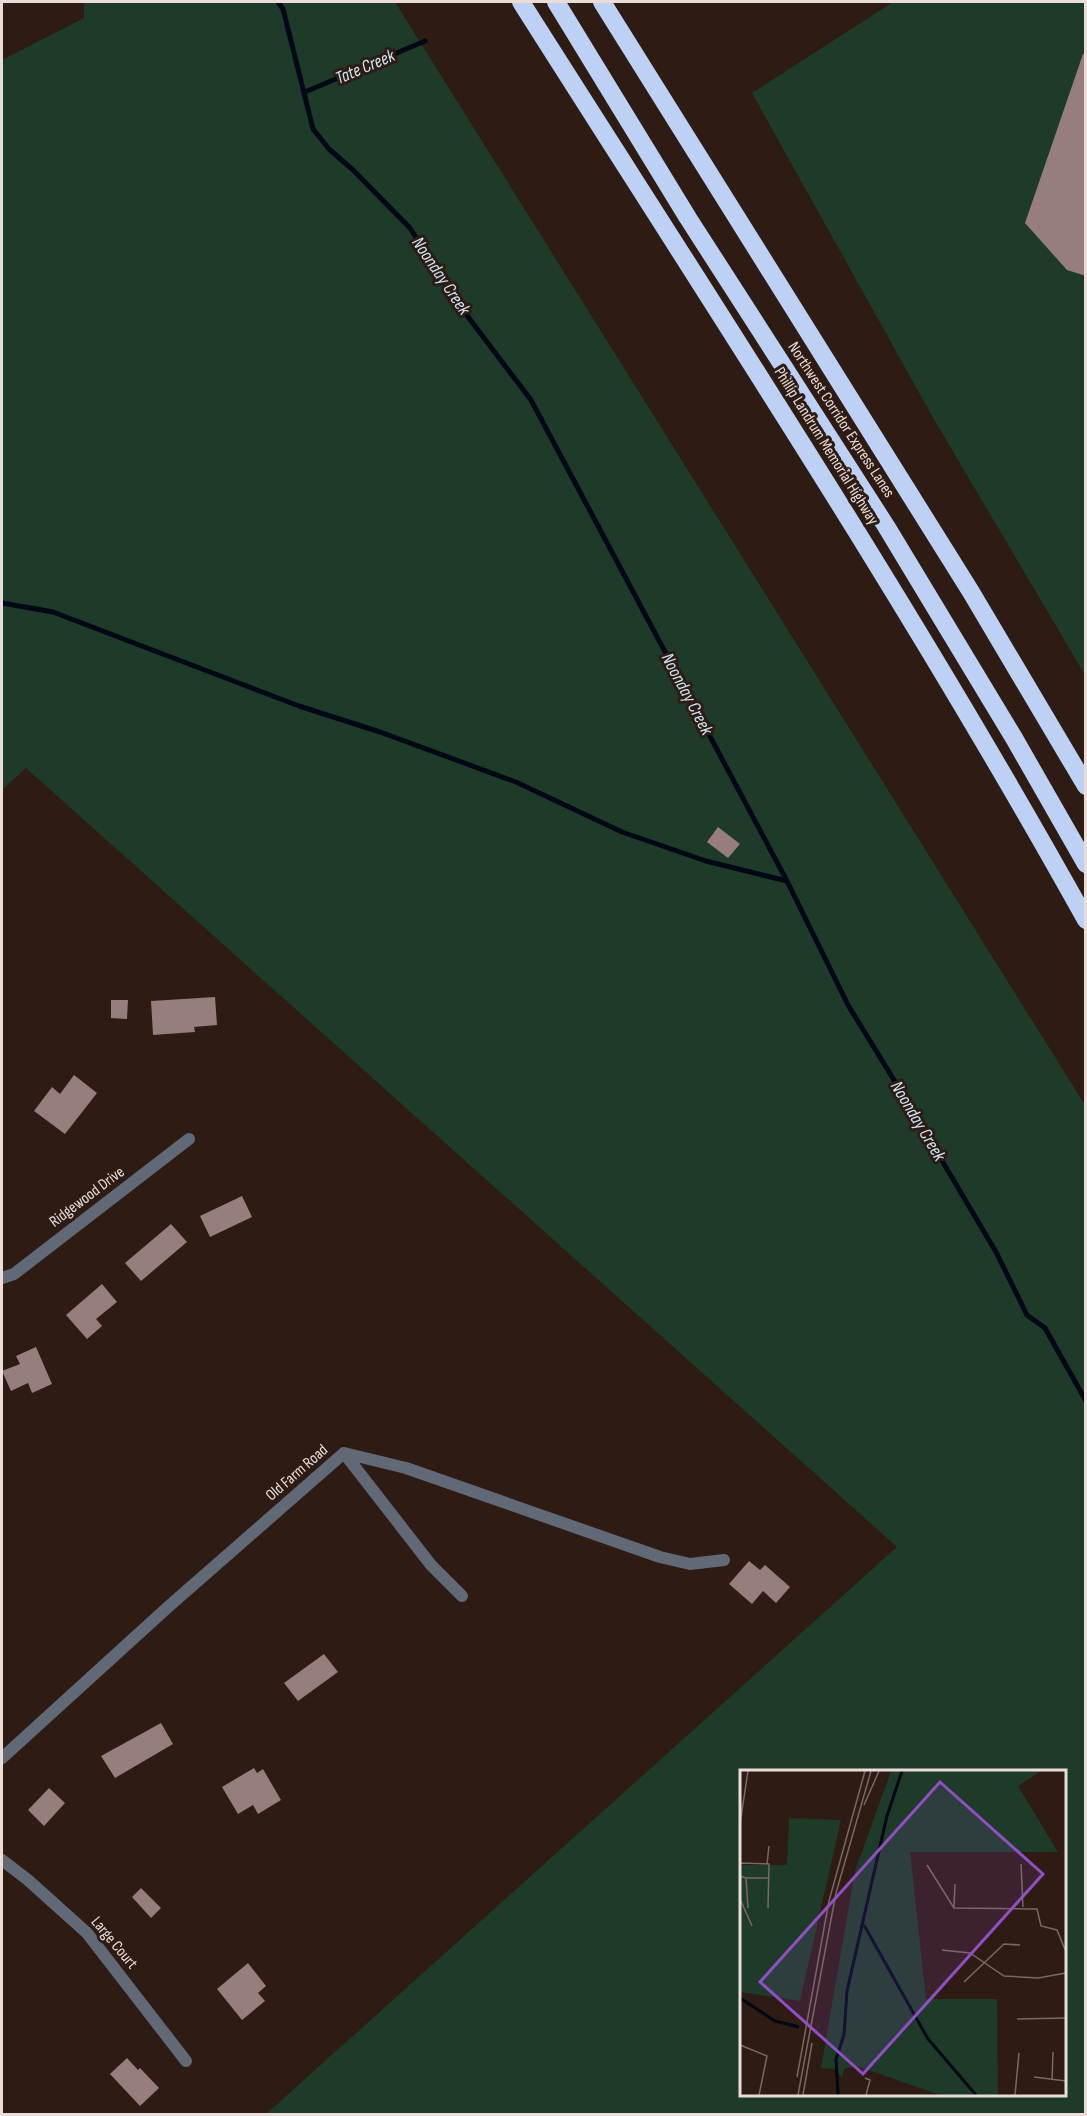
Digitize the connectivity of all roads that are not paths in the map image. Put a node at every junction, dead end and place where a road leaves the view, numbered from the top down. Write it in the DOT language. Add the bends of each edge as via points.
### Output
graph roads {
  1 [pos="521,2"];
  2 [pos="556,2"];
  3 [pos="602,2"];
  4 [pos="1086,786"];
  5 [pos="1086,864"];
  6 [pos="1086,920"];
  7 [pos="189,1139"];
  8 [pos="2,1278"];
  9 [pos="344,1454"];
  10 [pos="724,1560"];
  11 [pos="462,1596"];
  12 [pos="2,1758"];
  13 [pos="2,1860"];
  14 [pos="186,2061"];
  1 -- 6 [label="highway, Phillip Landrum Memorial Highway" via="875,560"];
  2 -- 5 [label="highway, Northwest Corridor Express Lanes" via="694,228 886,526"];
  3 -- 4 [label="highway" via="1019,670"];
  7 -- 8 [label="street, Ridgewood Drive" via="14,1274"];
  9 -- 10 [label="street, Old Farm Road" via="405,1468 660,1557 690,1564"];
  9 -- 11 [label="street" via="431,1566"];
  9 -- 12 [label="street, Old Farm Road"];
  13 -- 14 [label="street, Large Court" via="87,1933"];
}
